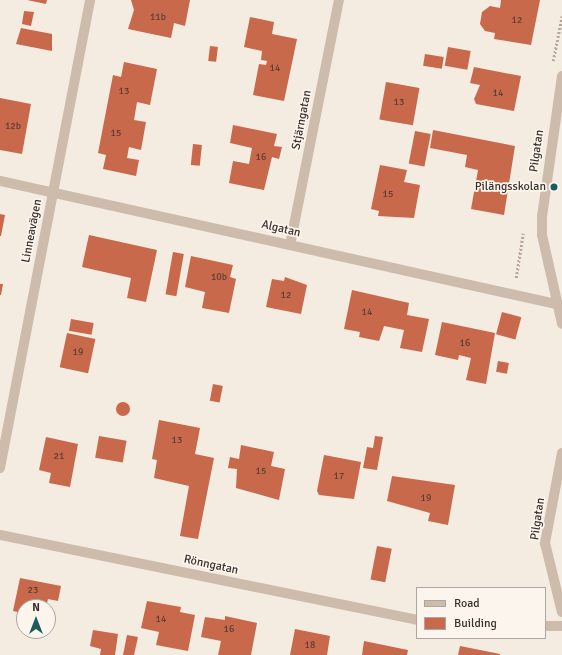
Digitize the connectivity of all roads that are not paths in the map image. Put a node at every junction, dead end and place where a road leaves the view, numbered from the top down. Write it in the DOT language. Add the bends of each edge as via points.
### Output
graph roads {
  1 [pos="90,0"];
  2 [pos="339,0"];
  3 [pos="562,76"];
  4 [pos="0,181"];
  5 [pos="53,191"];
  6 [pos="290,245"];
  7 [pos="556,304"];
  8 [pos="562,324"];
  9 [pos="562,453"];
  10 [pos="0,468"];
  11 [pos="0,535"];
  12 [pos="562,612"];
  13 [pos="416,620"];
  14 [pos="546,626"];
  15 [pos="562,626"];
  1 -- 5 [label="street, Linneavägen"];
  2 -- 6 [label="street, Stjärngatan"];
  3 -- 7 [label="street, Pilgatan" via="542,217"];
  4 -- 5 [label="street, Algatan"];
  5 -- 6 [label="street, Algatan"];
  5 -- 10 [label="street, Linneavägen"];
  6 -- 7 [label="street, Algatan"];
  7 -- 8 [label="street, Pilgatan"];
  9 -- 12 [label="street, Pilgatan" via="545,542"];
  11 -- 13 [label="street, Rönngatan"];
  14 -- 15 [label="street"];
}
